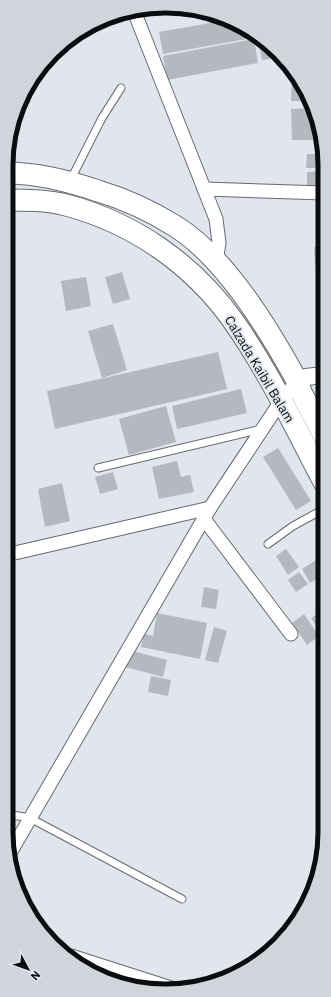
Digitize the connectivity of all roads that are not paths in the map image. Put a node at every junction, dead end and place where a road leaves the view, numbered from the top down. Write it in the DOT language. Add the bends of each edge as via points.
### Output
graph roads {
  1 [pos="136,16"];
  2 [pos="121,88"];
  3 [pos="13,174"];
  4 [pos="69,183"];
  5 [pos="204,189"];
  6 [pos="318,193"];
  7 [pos="13,201"];
  8 [pos="216,262"];
  9 [pos="318,376"];
  10 [pos="298,381"];
  11 [pos="281,401"];
  12 [pos="318,425"];
  13 [pos="262,429"];
  14 [pos="98,468"];
  15 [pos="318,471"];
  16 [pos="318,512"];
  17 [pos="207,513"];
  18 [pos="268,544"];
  19 [pos="13,554"];
  20 [pos="291,634"];
  21 [pos="13,815"];
  22 [pos="30,818"];
  23 [pos="14,847"];
  24 [pos="182,899"];
  25 [pos="86,962"];
  26 [pos="136,981"];
  27 [pos="146,983"];
  1 -- 5 [label="street"];
  2 -- 4 [label="lane" via="102,118"];
  3 -- 4 [label="main road, Calzada Kaibil Balam"];
  4 -- 8 [label="main road, Calzada Kaibil Balam" via="127,201 170,223 200,245"];
  5 -- 6 [label="street"];
  5 -- 8 [label="street" via="219,232"];
  7 -- 11 [label="main road, Calzada Kaibil Balam" via="65,205 98,215 158,246 188,270 214,297 233,321"];
  8 -- 10 [label="main road, Calzada Kaibil Balam" via="253,309"];
  9 -- 10 [label="street"];
  10 -- 11 [label="street"];
  10 -- 12 [label="main road, Calzada Kaibil Balam"];
  11 -- 13 [label="street"];
  11 -- 15 [label="main road, Calzada Kaibil Balam"];
  13 -- 14 [label="lane"];
  13 -- 17 [label="street"];
  16 -- 18 [label="lane"];
  17 -- 19 [label="street"];
  17 -- 20 [label="street"];
  17 -- 22 [label="street"];
  21 -- 22 [label="lane"];
  22 -- 23 [label="street"];
  22 -- 24 [label="lane"];
  25 -- 26 [label="street"];
  26 -- 27 [label="street"];
}
